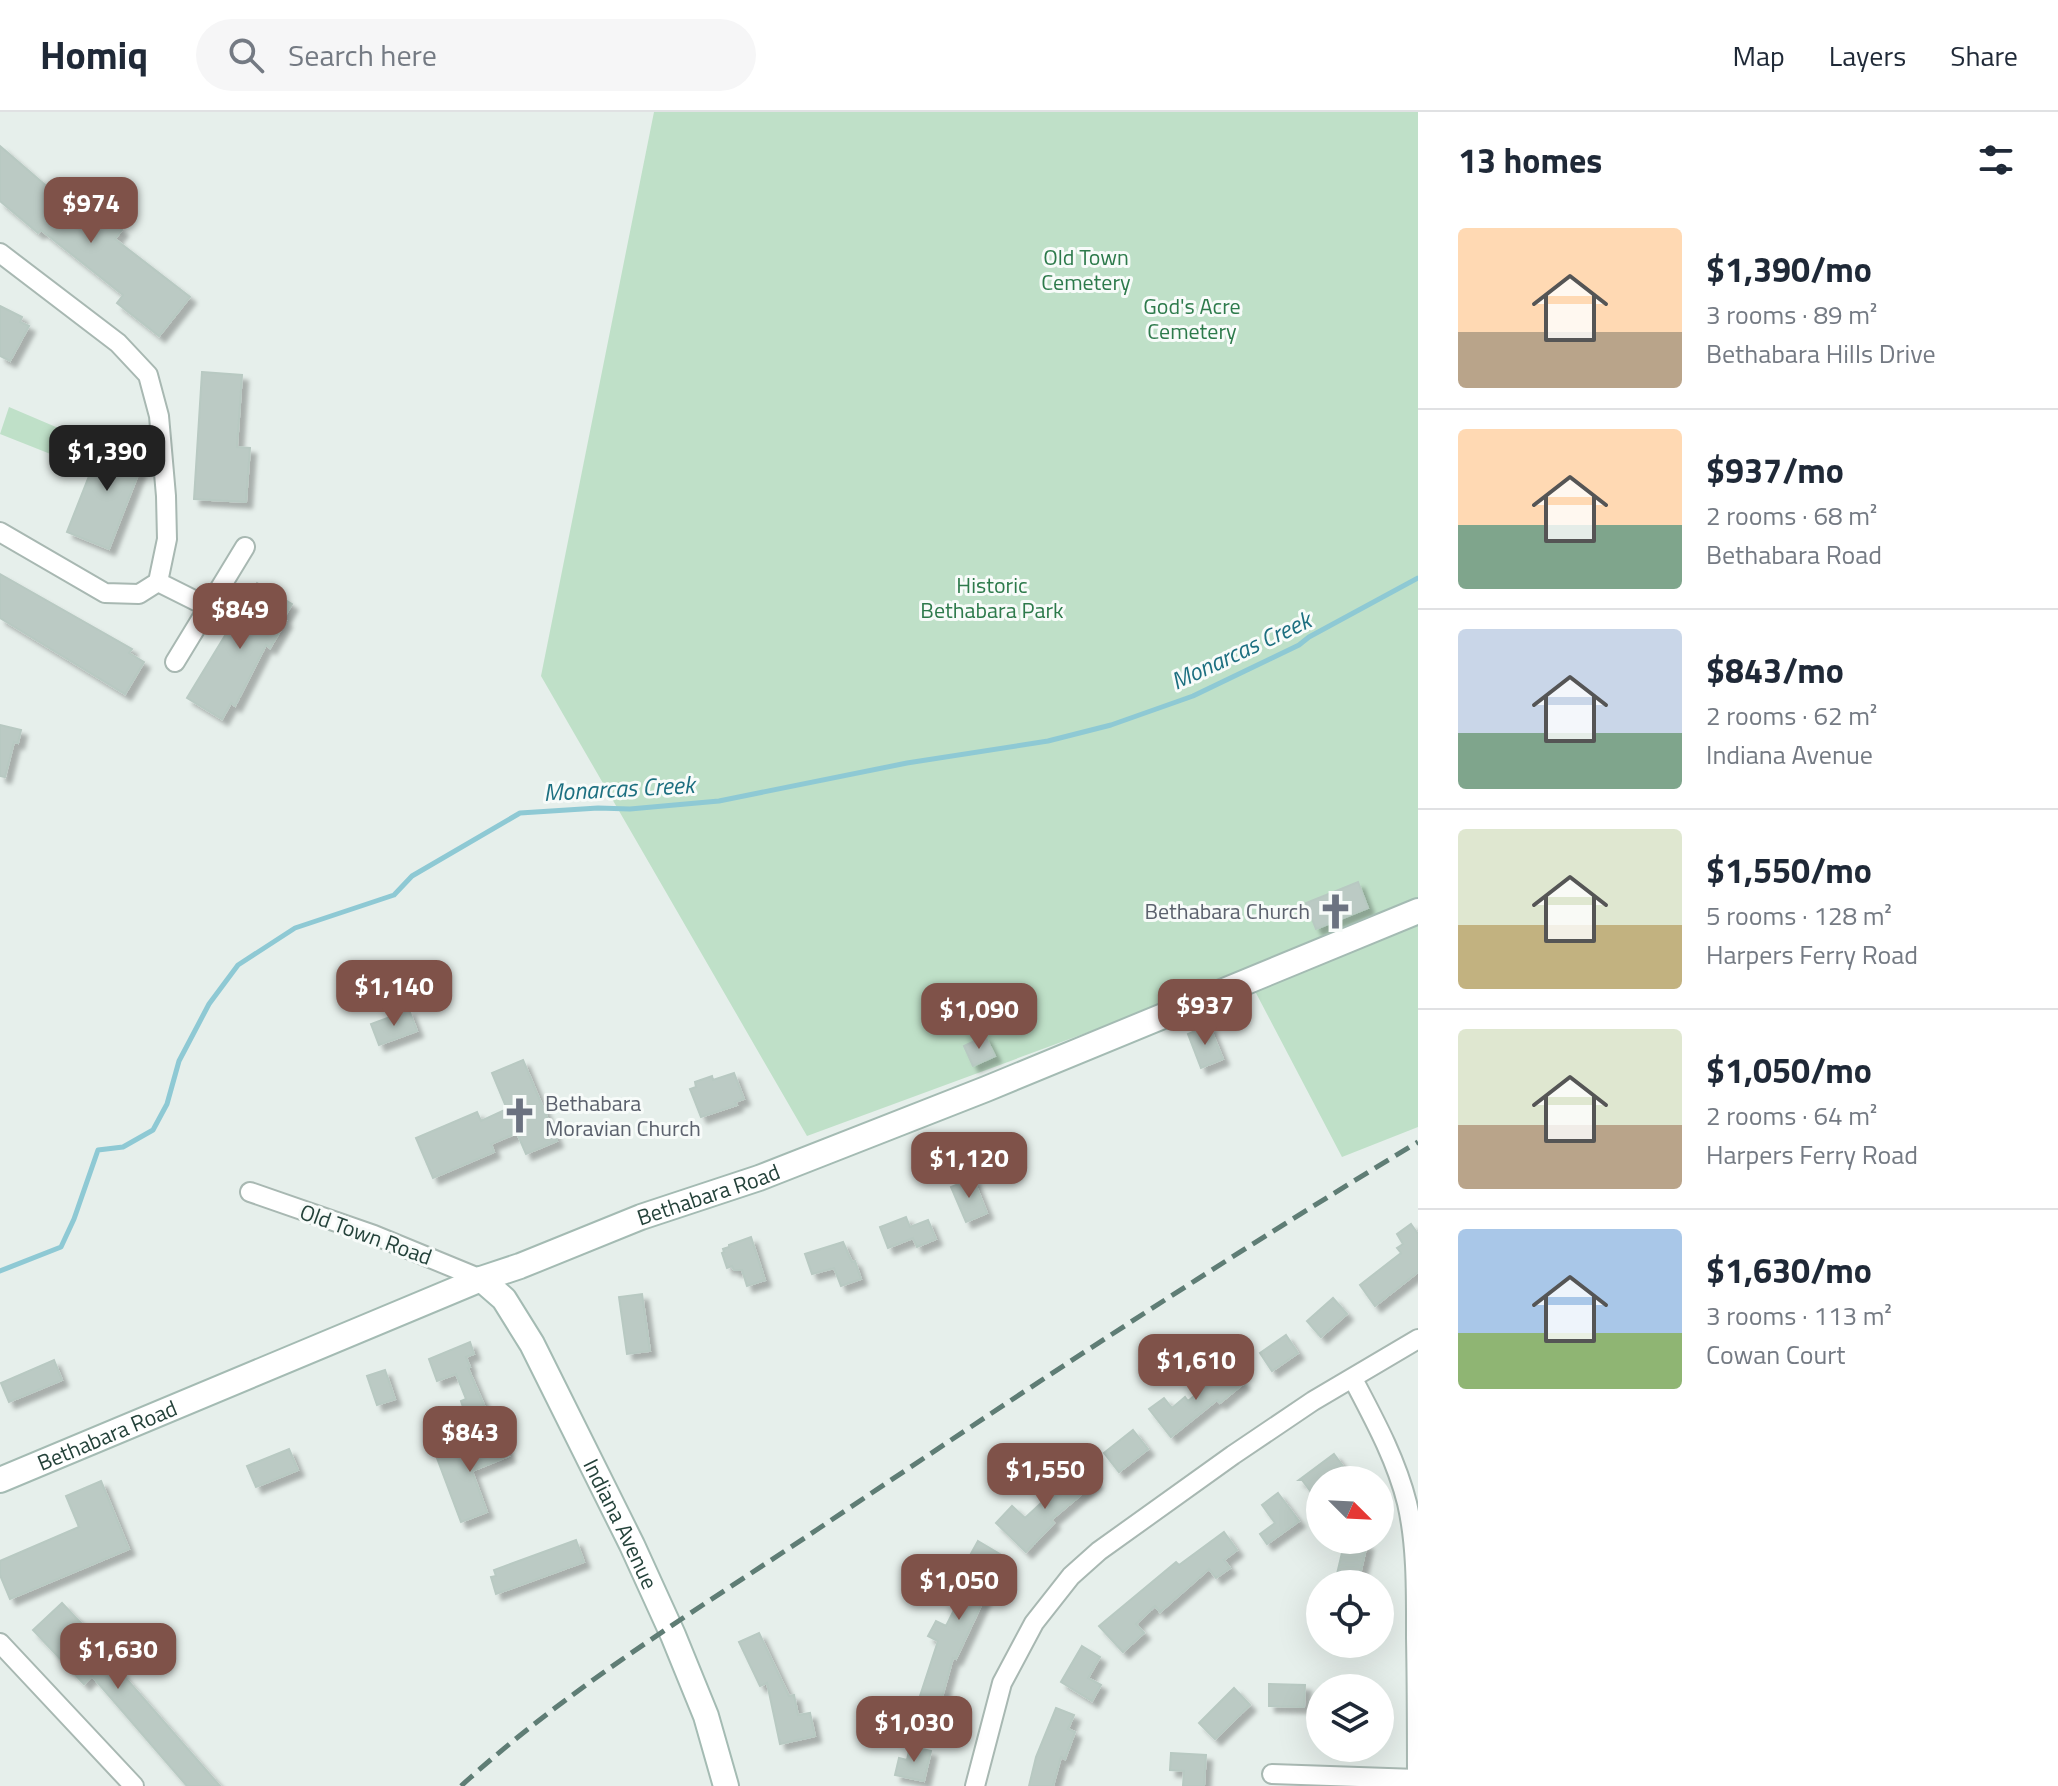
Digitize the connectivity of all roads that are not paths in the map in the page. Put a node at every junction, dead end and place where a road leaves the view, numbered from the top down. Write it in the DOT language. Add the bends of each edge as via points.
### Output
graph roads {
  1 [pos="0,253"];
  2 [pos="0,532"];
  3 [pos="245,547"];
  4 [pos="158,582"];
  5 [pos="208,607"];
  6 [pos="175,662"];
  7 [pos="1418,911"];
  8 [pos="250,1192"];
  9 [pos="481,1279"];
  10 [pos="1418,1339"];
  11 [pos="1353,1379"];
  12 [pos="0,1480"];
  13 [pos="0,1643"];
  14 [pos="1272,1774"];
  15 [pos="1417,1779"];
  16 [pos="134,1786"];
  17 [pos="726,1786"];
  18 [pos="975,1786"];
  19 [pos="1417,1786"];
  1 -- 4 [label="street" via="118,343 148,375 159,416 166,496 167,539"];
  2 -- 4 [label="street" via="105,593 139,594"];
  3 -- 5 [label="street"];
  4 -- 5 [label="street"];
  5 -- 6 [label="street"];
  7 -- 9 [label="street, Bethabara Road" via="797,1163"];
  8 -- 9 [label="street, Old Town Road"];
  9 -- 12 [label="street, Bethabara Road"];
  9 -- 17 [label="street, Indiana Avenue" via="504,1299 527,1335 632,1545 706,1716"];
  10 -- 11 [label="street"];
  11 -- 15 [label="street" via="1393,1460 1412,1532"];
  11 -- 18 [label="street" via="1233,1455 1071,1576 1034,1623 1002,1683"];
  13 -- 16 [label="street"];
  14 -- 15 [label="street"];
  15 -- 19 [label="street"];
}
